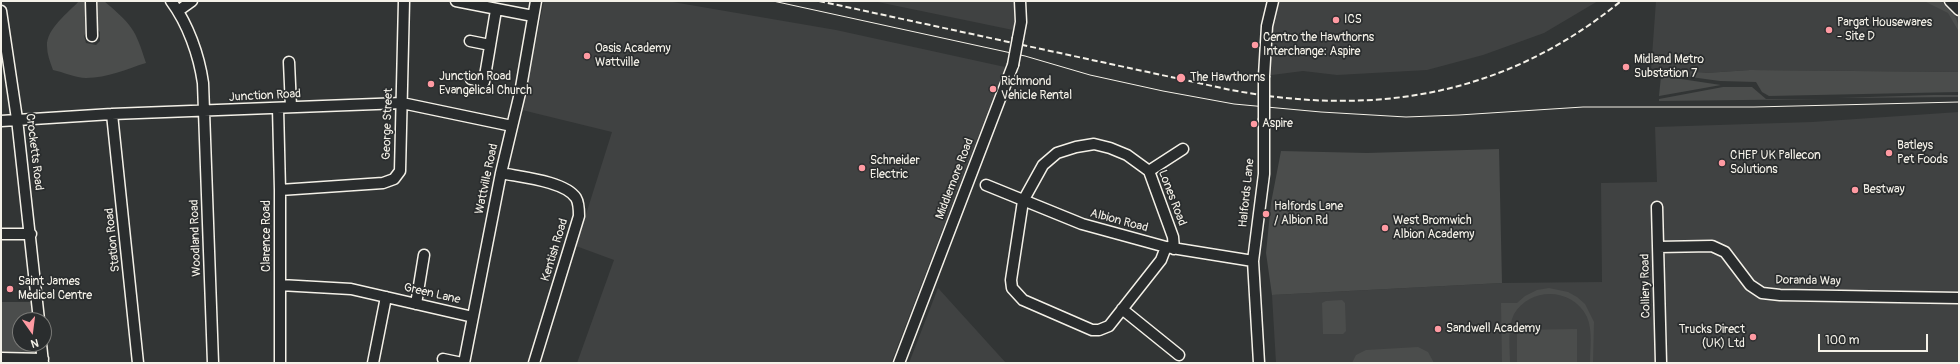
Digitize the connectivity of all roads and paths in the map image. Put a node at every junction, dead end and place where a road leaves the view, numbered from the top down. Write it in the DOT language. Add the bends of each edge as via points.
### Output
graph roads {
  1 [pos="91,1"];
  2 [pos="171,1"];
  3 [pos="192,1"];
  4 [pos="404,1"];
  5 [pos="456,1"];
  6 [pos="536,1"];
  7 [pos="1266,1"];
  8 [pos="1273,1"];
  9 [pos="1950,1"];
  10 [pos="1023,2"];
  11 [pos="496,10"];
  12 [pos="1959,10"];
  13 [pos="1,11"];
  14 [pos="178,11"];
  15 [pos="533,16"];
  16 [pos="2,24"];
  17 [pos="1267,26"];
  18 [pos="92,36"];
  19 [pos="470,41"];
  20 [pos="490,45"];
  21 [pos="289,62"];
  22 [pos="471,78"];
  23 [pos="402,103"];
  24 [pos="291,107"];
  25 [pos="278,108"];
  26 [pos="204,111"];
  27 [pos="112,114"];
  28 [pos="17,119"];
  29 [pos="1,121"];
  30 [pos="512,126"];
  31 [pos="1183,149"];
  32 [pos="1149,171"];
  33 [pos="501,173"];
  34 [pos="986,185"];
  35 [pos="280,190"];
  36 [pos="1023,201"];
  37 [pos="1657,207"];
  38 [pos="1,234"];
  39 [pos="31,234"];
  40 [pos="1658,247"];
  41 [pos="1170,248"];
  42 [pos="424,255"];
  43 [pos="1253,261"];
  44 [pos="280,285"];
  45 [pos="386,296"];
  46 [pos="1957,297"];
  47 [pos="416,304"];
  48 [pos="1122,309"];
  49 [pos="38,312"];
  50 [pos="473,317"];
  51 [pos="1179,355"];
  52 [pos="1,358"];
  53 [pos="443,359"];
  54 [pos="43,361"];
  55 [pos="138,363"];
  56 [pos="213,363"];
  57 [pos="280,363"];
  58 [pos="373,363"];
  59 [pos="463,363"];
  60 [pos="534,363"];
  61 [pos="899,363"];
  62 [pos="1259,363"];
  63 [pos="1661,363"];
  1 -- 18 [label="street"];
  2 -- 14 [label="street, Woodland Road"];
  3 -- 14 [label="street"];
  4 -- 23 [label="street, George Street"];
  5 -- 11 [label="street"];
  6 -- 15 [label="street, Wattville Road"];
  7 -- 17 [label="street, Halfords Lane"];
  8 -- 17 [label="street, Halfords Lane"];
  9 -- 12 [label="street"];
  10 -- 61 [label="street, Middlemore Road, bridge" via="1022,22 1013,65"];
  11 -- 15 [label="street"];
  11 -- 20 [label="street"];
  13 -- 16 [label="street, Crocketts Road"];
  14 -- 26 [label="street, Woodland Road" via="201,67"];
  15 -- 30 [label="street, Wattville Road"];
  16 -- 28 [label="street, Crocketts Road"];
  17 -- 43 [label="street, Halfords Lane, bridge" via="1264,174"];
  19 -- 20 [label="street"];
  20 -- 22 [label="street" via="484,82"];
  21 -- 24 [label="street"];
  23 -- 24 [label="street, Junction Road"];
  23 -- 30 [label="street, Junction Road"];
  23 -- 35 [label="street, George Street" via="400,171 394,179 383,183"];
  24 -- 25 [label="street, Junction Road"];
  25 -- 26 [label="street, Junction Road"];
  25 -- 35 [label="street, Clarence Road"];
  26 -- 27 [label="street, Junction Road"];
  26 -- 56 [label="street, Woodland Road"];
  27 -- 28 [label="street, Junction Road"];
  27 -- 55 [label="street, Station Road"];
  28 -- 29 [label="street, Junction Road"];
  28 -- 39 [label="street, Crocketts Road"];
  30 -- 33 [label="street, Wattville Road"];
  31 -- 32 [label="street"];
  32 -- 36 [label="street, Lones Road" via="1127,155 1110,148 1094,144 1076,146 1057,153 1043,165"];
  32 -- 41 [label="street, Lones Road" via="1173,237"];
  33 -- 50 [label="street, Wattville Road"];
  33 -- 60 [label="street, Kentish Road" via="557,185 571,193 578,204 579,216"];
  34 -- 36 [label="street, Albion Road"];
  35 -- 44 [label="street, Clarence Road"];
  36 -- 41 [label="street, Albion Road" via="1082,224"];
  36 -- 48 [label="street" via="1011,280 1016,294 1023,300 1092,330 1109,326"];
  37 -- 40 [label="street, Colliery Road"];
  38 -- 39 [label="street"];
  39 -- 49 [label="street, Crocketts Road"];
  40 -- 46 [label="street, Doranda Way" via="1712,246 1725,252 1750,285 1762,293"];
  40 -- 63 [label="street, Colliery Road"];
  41 -- 43 [label="street, Albion Road"];
  41 -- 48 [label="street"];
  42 -- 47 [label="street"];
  43 -- 62 [label="street, Halfords Lane"];
  44 -- 45 [label="street, Green Lane" via="351,289"];
  44 -- 57 [label="street, Clarence Road"];
  45 -- 47 [label="street, Green Lane"];
  45 -- 58 [label="street, Green Lane"];
  47 -- 50 [label="street, Green Lane"];
  48 -- 51 [label="street"];
  50 -- 59 [label="street, Wattville Road"];
  52 -- 54 [label="street"];
  53 -- 59 [label="street"];
}
